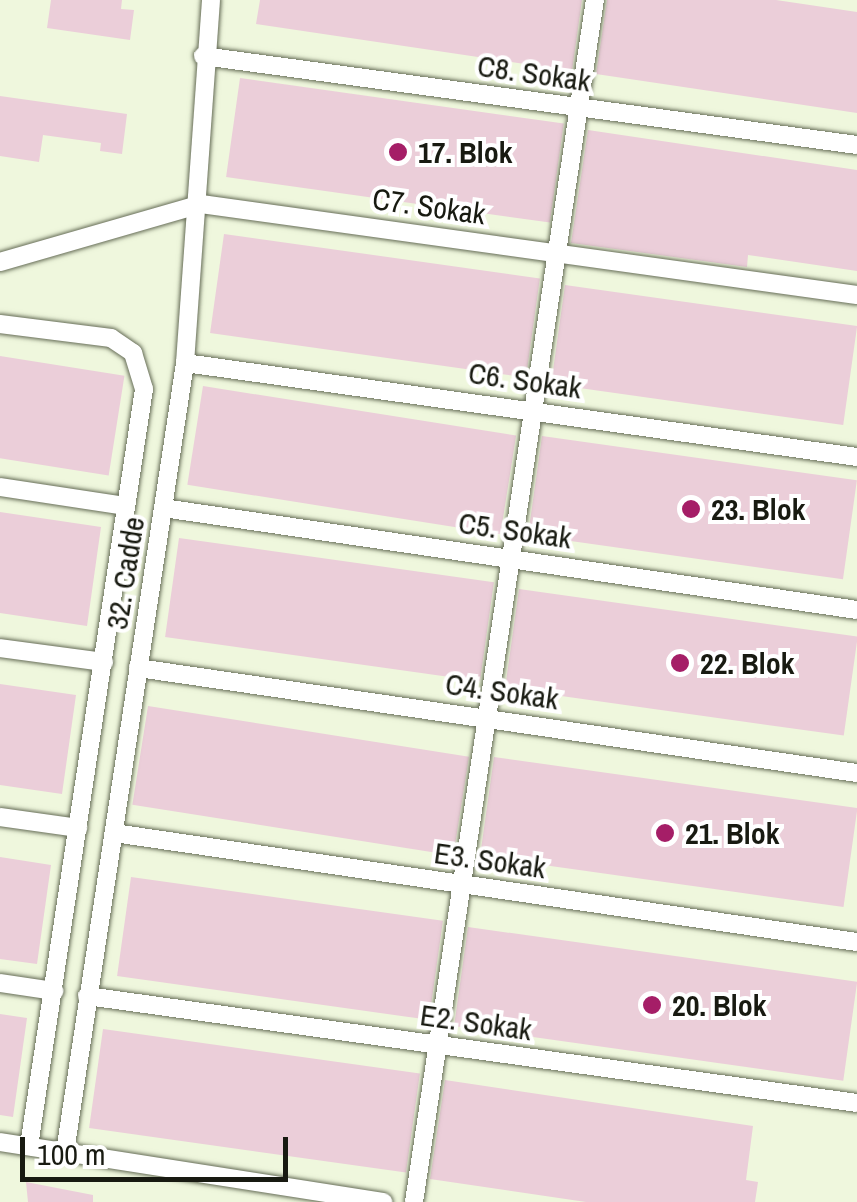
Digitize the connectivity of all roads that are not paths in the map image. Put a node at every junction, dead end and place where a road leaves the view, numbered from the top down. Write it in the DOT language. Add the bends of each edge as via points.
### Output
graph roads {
  1 [pos="211,0"];
  2 [pos="595,0"];
  3 [pos="203,56"];
  4 [pos="579,107"];
  5 [pos="857,145"];
  6 [pos="201,204"];
  7 [pos="557,251"];
  8 [pos="0,262"];
  9 [pos="857,295"];
  10 [pos="0,324"];
  11 [pos="185,363"];
  12 [pos="533,408"];
  13 [pos="857,458"];
  14 [pos="0,487"];
  15 [pos="126,506"];
  16 [pos="164,508"];
  17 [pos="511,556"];
  18 [pos="857,610"];
  19 [pos="0,648"];
  20 [pos="104,662"];
  21 [pos="138,668"];
  22 [pos="487,716"];
  23 [pos="857,773"];
  24 [pos="0,817"];
  25 [pos="78,828"];
  26 [pos="114,833"];
  27 [pos="462,883"];
  28 [pos="857,942"];
  29 [pos="0,983"];
  30 [pos="54,990"];
  31 [pos="87,996"];
  32 [pos="437,1045"];
  33 [pos="857,1104"];
  34 [pos="0,1142"];
  35 [pos="29,1146"];
  36 [pos="65,1152"];
  37 [pos="382,1202"];
  38 [pos="414,1202"];
  1 -- 3 [label="street, 32. Cadde"];
  2 -- 4 [label="street"];
  3 -- 4 [label="street, C8. Sokak"];
  3 -- 6 [label="street, 32. Cadde"];
  4 -- 5 [label="street, C8. Sokak"];
  4 -- 7 [label="street"];
  6 -- 7 [label="street, C7. Sokak"];
  6 -- 8 [label="street, C7. Sokak"];
  6 -- 11 [label="street, 32. Cadde"];
  7 -- 9 [label="street, C7. Sokak"];
  7 -- 12 [label="street"];
  10 -- 15 [label="street, 32. Cadde" via="111,338 133,352 144,389"];
  11 -- 12 [label="street, C6. Sokak"];
  11 -- 16 [label="street, 32. Cadde"];
  12 -- 13 [label="street, C6. Sokak"];
  12 -- 17 [label="street"];
  14 -- 15 [label="street"];
  15 -- 20 [label="street, 32. Cadde"];
  16 -- 17 [label="street, C5. Sokak"];
  16 -- 21 [label="street, 32. Cadde"];
  17 -- 18 [label="street, C5. Sokak"];
  17 -- 22 [label="street"];
  19 -- 20 [label="street"];
  20 -- 25 [label="street, 32. Cadde"];
  21 -- 22 [label="street, C4. Sokak"];
  21 -- 26 [label="street, 32. Cadde"];
  22 -- 23 [label="street, C4. Sokak"];
  22 -- 27 [label="street"];
  24 -- 25 [label="street"];
  25 -- 30 [label="street, 32. Cadde"];
  26 -- 27 [label="street, E3. Sokak"];
  26 -- 31 [label="street, 32. Cadde"];
  27 -- 28 [label="street, E3. Sokak"];
  27 -- 32 [label="street"];
  29 -- 30 [label="street"];
  30 -- 35 [label="street, 32. Cadde"];
  31 -- 32 [label="street, E2. Sokak"];
  31 -- 36 [label="street, 32. Cadde"];
  32 -- 33 [label="street, E2. Sokak"];
  32 -- 38 [label="street"];
  34 -- 35 [label="street"];
  35 -- 36 [label="street"];
  36 -- 37 [label="street"];
}
